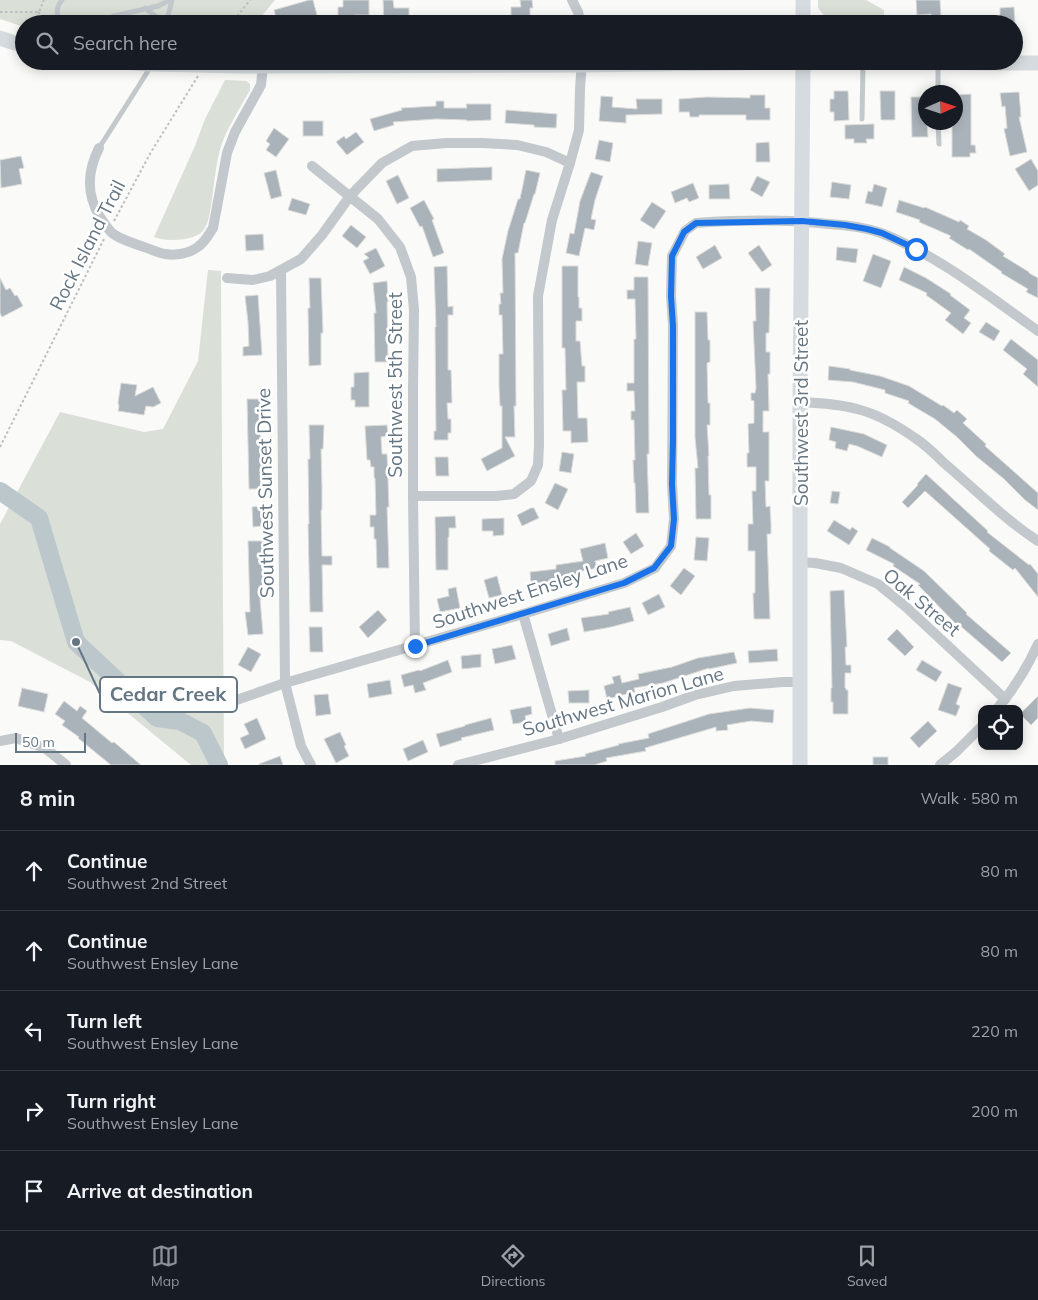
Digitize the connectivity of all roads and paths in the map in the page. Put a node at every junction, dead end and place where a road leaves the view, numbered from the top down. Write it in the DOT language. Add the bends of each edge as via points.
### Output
graph roads {
  1 [pos="44,0"];
  2 [pos="62,0"];
  3 [pos="171,0"];
  4 [pos="250,0"];
  5 [pos="572,0"];
  6 [pos="802,0"];
  7 [pos="145,8"];
  8 [pos="0,12"];
  9 [pos="39,12"];
  10 [pos="39,15"];
  11 [pos="58,15"];
  12 [pos="118,15"];
  13 [pos="154,15"];
  14 [pos="168,15"];
  15 [pos="238,15"];
  16 [pos="579,15"];
  17 [pos="803,15"];
  18 [pos="0,38"];
  19 [pos="15,43"];
  20 [pos="1023,63"];
  21 [pos="1038,63"];
  22 [pos="148,70"];
  23 [pos="202,70"];
  24 [pos="262,70"];
  25 [pos="581,70"];
  26 [pos="803,70"];
  27 [pos="863,70"];
  28 [pos="938,70"];
  29 [pos="938,85"];
  30 [pos="862,119"];
  31 [pos="938,130"];
  32 [pos="939,144"];
  33 [pos="99,148"];
  34 [pos="570,163"];
  35 [pos="312,166"];
  36 [pos="350,196"];
  37 [pos="802,221"];
  38 [pos="109,229"];
  39 [pos="281,272"];
  40 [pos="227,278"];
  41 [pos="1038,331"];
  42 [pos="800,402"];
  43 [pos="0,446"];
  44 [pos="413,496"];
  45 [pos="1038,541"];
  46 [pos="800,562"];
  47 [pos="523,614"];
  48 [pos="1038,644"];
  49 [pos="415,646"];
  50 [pos="800,682"];
  51 [pos="285,683"];
  52 [pos="1005,699"];
  53 [pos="228,703"];
  54 [pos="1000,705"];
  55 [pos="978,730"];
  56 [pos="559,738"];
  57 [pos="0,741"];
  58 [pos="66,765"];
  59 [pos="310,765"];
  60 [pos="458,765"];
  61 [pos="800,765"];
  62 [pos="940,765"];
  1 -- 9 [label="path"];
  2 -- 11 [label="lane"];
  3 -- 7 [label="lane"];
  3 -- 14 [label="lane"];
  4 -- 15 [label="path"];
  5 -- 16 [label="street"];
  6 -- 17 [label="main road"];
  7 -- 12 [label="lane"];
  7 -- 13 [label="lane"];
  8 -- 9 [label="path"];
  9 -- 10 [label="path"];
  18 -- 19 [label="main road"];
  20 -- 21 [label="main road"];
  22 -- 33 [label="lane"];
  23 -- 38 [label="path, Rock Island Trail"];
  24 -- 38 [label="street" via="261,85 227,153 213,228 207,238 199,246 175,255 126,241"];
  25 -- 34 [label="street" via="579,130"];
  26 -- 37 [label="main road, Southwest 3rd Street"];
  27 -- 30 [label="lane"];
  28 -- 29 [label="lane"];
  31 -- 32 [label="lane"];
  33 -- 38 [label="street" via="90,171 90,191 96,210"];
  34 -- 36 [label="street" via="546,152 517,145 446,142 412,146 382,163"];
  34 -- 44 [label="street" via="552,220 538,296 539,445 538,465 531,481 514,494"];
  35 -- 36 [label="street, Southwest 5th Street"];
  36 -- 39 [label="street" via="301,260"];
  36 -- 44 [label="street, Southwest 5th Street" via="378,219 400,247 411,278 414,310"];
  37 -- 41 [label="street, Southwest Ensley Lane" via="882,233 943,265"];
  37 -- 42 [label="main road, Southwest 3rd Street"];
  37 -- 47 [label="street, Southwest Ensley Lane" via="696,223 684,232 672,256 674,519 671,546 654,568 624,583"];
  38 -- 43 [label="path, Rock Island Trail"];
  39 -- 40 [label="street" via="253,280"];
  39 -- 51 [label="street, Southwest Sunset Drive"];
  42 -- 45 [label="street" via="858,409 916,438"];
  42 -- 46 [label="main road, Southwest 3rd Street"];
  44 -- 49 [label="street, Southwest 5th Street"];
  46 -- 50 [label="main road, Southwest 3rd Street"];
  46 -- 52 [label="street, Oak Street" via="842,568 878,584"];
  47 -- 49 [label="street, Southwest Ensley Lane"];
  47 -- 56 [label="street"];
  48 -- 52 [label="street"];
  49 -- 51 [label="street, Southwest Ensley Lane"];
  50 -- 56 [label="street, Southwest Marion Lane" via="734,686"];
  50 -- 61 [label="main road, Southwest 3rd Street"];
  51 -- 53 [label="street, Southwest Ensley Lane"];
  51 -- 59 [label="street, Southwest Sunset Drive" via="301,746"];
  52 -- 54 [label="street"];
  55 -- 62 [label="street"];
  56 -- 60 [label="street, Southwest Marion Lane"];
  57 -- 58 [label="street" via="16,738 45,748"];
}
